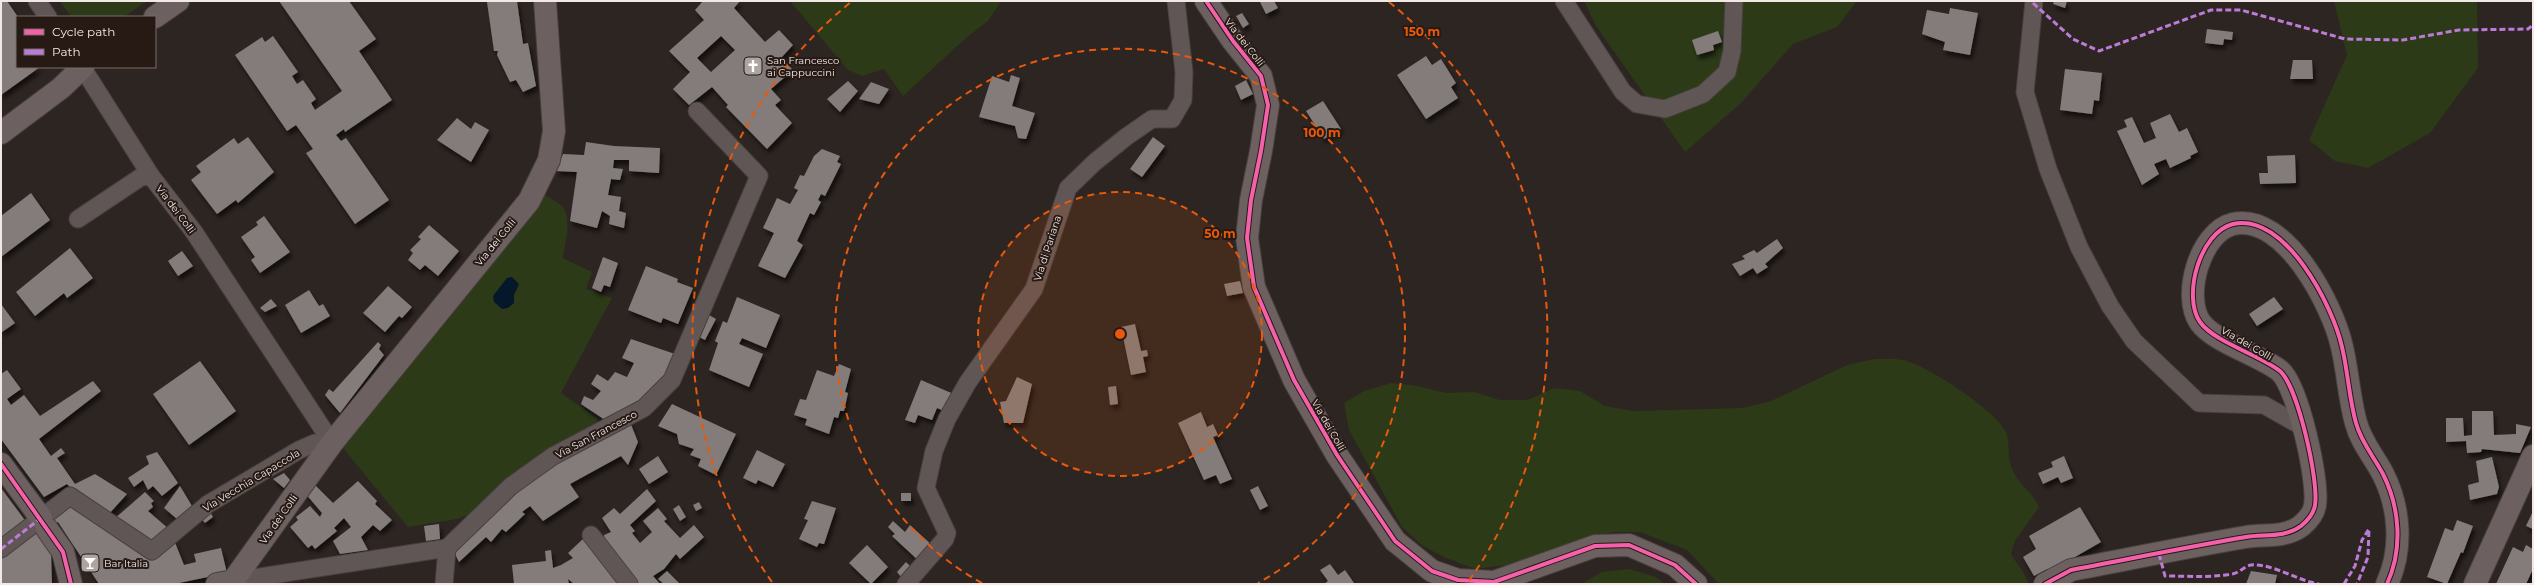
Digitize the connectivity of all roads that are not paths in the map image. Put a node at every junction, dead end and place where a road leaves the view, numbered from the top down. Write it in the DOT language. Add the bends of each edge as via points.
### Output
graph roads {
  1 [pos="37,1"];
  2 [pos="178,1"];
  3 [pos="546,1"];
  4 [pos="1176,1"];
  5 [pos="1206,1"];
  6 [pos="1564,1"];
  7 [pos="1734,1"];
  8 [pos="2031,2"];
  9 [pos="47,16"];
  10 [pos="156,16"];
  11 [pos="82,68"];
  12 [pos="84,68"];
  13 [pos="697,111"];
  14 [pos="1,133"];
  15 [pos="152,176"];
  16 [pos="78,219"];
  17 [pos="2303,427"];
  18 [pos="332,443"];
  19 [pos="2533,456"];
  20 [pos="1,464"];
  21 [pos="44,523"];
  22 [pos="590,535"];
  23 [pos="447,548"];
  24 [pos="1,549"];
  25 [pos="225,582"];
  26 [pos="71,584"];
  27 [pos="444,584"];
  28 [pos="629,584"];
  29 [pos="906,584"];
  30 [pos="1696,584"];
  31 [pos="2045,584"];
  32 [pos="2387,584"];
  33 [pos="2475,584"];
  1 -- 9 [label="street"];
  2 -- 10 [label="street"];
  3 -- 18 [label="street, Via dei Colli" via="554,132 549,160 529,201"];
  4 -- 29 [label="street, Via di Pariana" via="1184,72 1182,104 1172,120 1152,120 1126,137 1068,188 1034,289 968,382 947,419 934,451 926,488 946,533 945,539"];
  5 -- 30 [label="street, Via dei Colli" via="1233,41 1262,76 1268,105 1247,238 1254,288 1294,380 1337,455 1395,541 1432,571 1458,580 1494,582 1595,546 1629,545 1675,565"];
  6 -- 7 [label="street" via="1623,92 1637,104 1665,109 1703,94 1727,72 1732,52"];
  8 -- 17 [label="street" via="2025,92 2048,169 2079,247 2110,306 2134,341 2199,403 2264,406"];
  11 -- 14 [label="street" via="61,88"];
  12 -- 15 [label="street, Via dei Colli"];
  13 -- 23 [label="street, Via San Francesco" via="759,176 672,380 644,408 553,456 511,486"];
  15 -- 16 [label="street, Via dei Colli" via="141,177"];
  15 -- 18 [label="street, Via dei Colli" via="194,232"];
  17 -- 31 [label="street, Via dei Colli" via="2314,481 2315,506 2300,527 2281,534 2249,537 2071,570"];
  17 -- 32 [label="street, Via dei Colli" via="2298,403 2290,384 2281,372 2228,343 2200,322 2194,291 2198,261 2212,236 2232,224 2256,226 2279,237 2300,258 2331,314 2342,345 2350,404 2358,431 2395,499 2398,536 2394,569"];
  18 -- 21 [label="street, Via Vecchia Capaccola" via="315,443 299,450 208,504 152,551 74,498 66,498"];
  18 -- 25 [label="street, Via dei Colli"];
  19 -- 33 [label="street"];
  20 -- 21 [label="street"];
  21 -- 24 [label="street"];
  21 -- 26 [label="street" via="63,552"];
  22 -- 28 [label="street"];
  23 -- 25 [label="street"];
  23 -- 27 [label="street"];
}
